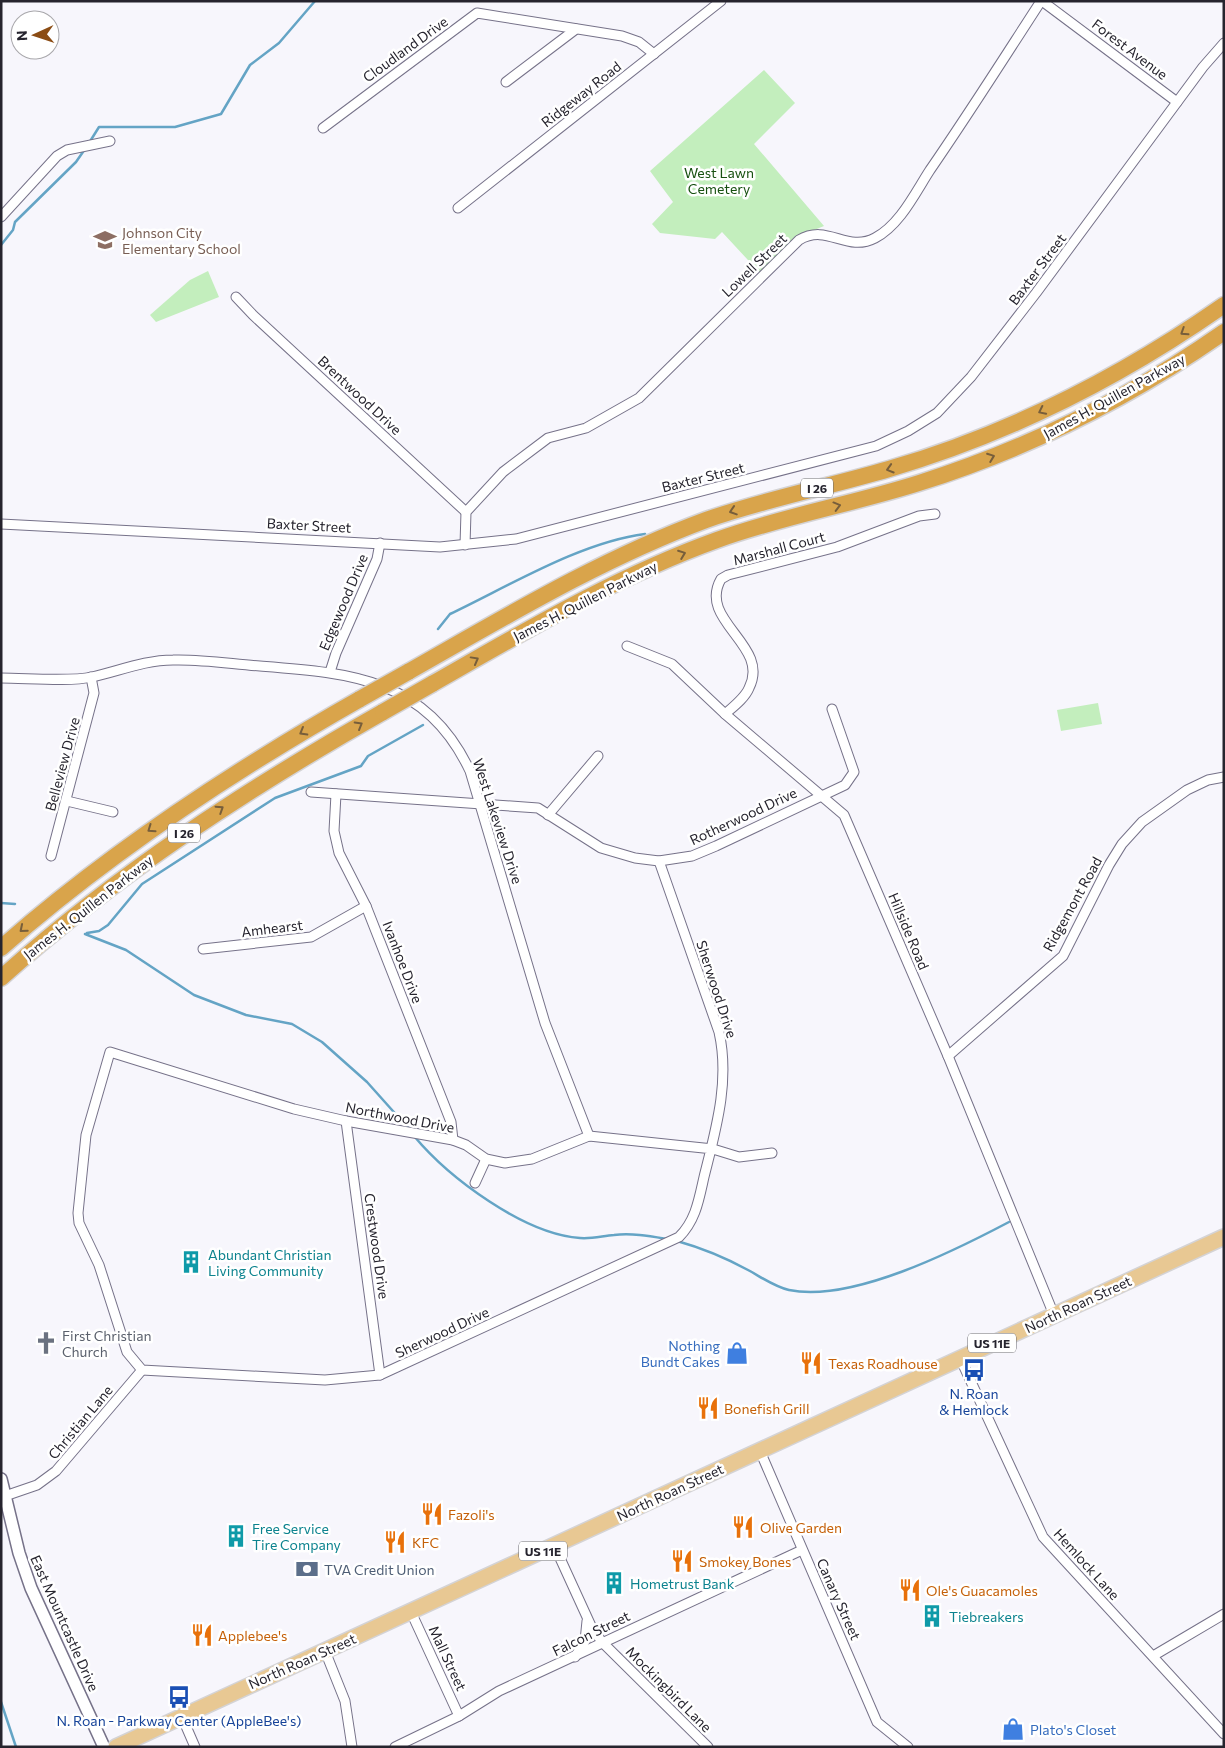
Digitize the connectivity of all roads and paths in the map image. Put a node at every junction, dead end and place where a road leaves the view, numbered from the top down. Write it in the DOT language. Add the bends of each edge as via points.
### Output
graph roads {
  1 [pos="721,1"];
  2 [pos="1042,1"];
  3 [pos="576,29"];
  4 [pos="1224,43"];
  5 [pos="654,54"];
  6 [pos="506,82"];
  7 [pos="1177,102"];
  8 [pos="323,128"];
  9 [pos="110,141"];
  10 [pos="458,208"];
  11 [pos="1,217"];
  12 [pos="236,296"];
  13 [pos="1224,305"];
  14 [pos="1224,332"];
  15 [pos="466,512"];
  16 [pos="935,514"];
  17 [pos="1,524"];
  18 [pos="380,543"];
  19 [pos="465,545"];
  20 [pos="627,646"];
  21 [pos="330,672"];
  22 [pos="91,677"];
  23 [pos="1,678"];
  24 [pos="832,709"];
  25 [pos="726,714"];
  26 [pos="598,756"];
  27 [pos="1224,777"];
  28 [pos="310,792"];
  29 [pos="336,794"];
  30 [pos="820,796"];
  31 [pos="67,801"];
  32 [pos="481,805"];
  33 [pos="113,812"];
  34 [pos="548,815"];
  35 [pos="51,856"];
  36 [pos="659,862"];
  37 [pos="366,906"];
  38 [pos="1,948"];
  39 [pos="203,949"];
  40 [pos="1,978"];
  41 [pos="948,1056"];
  42 [pos="346,1121"];
  43 [pos="588,1136"];
  44 [pos="453,1140"];
  45 [pos="713,1149"];
  46 [pos="772,1152"];
  47 [pos="486,1159"];
  48 [pos="475,1183"];
  49 [pos="1224,1237"];
  50 [pos="1054,1315"];
  51 [pos="960,1358"];
  52 [pos="142,1370"];
  53 [pos="380,1375"];
  54 [pos="760,1451"];
  55 [pos="1,1479"];
  56 [pos="5,1496"];
  57 [pos="554,1545"];
  58 [pos="802,1550"];
  59 [pos="412,1612"];
  60 [pos="1224,1614"];
  61 [pos="587,1618"];
  62 [pos="602,1642"];
  63 [pos="325,1651"];
  64 [pos="1153,1656"];
  65 [pos="575,1657"];
  66 [pos="182,1716"];
  67 [pos="459,1716"];
  68 [pos="1224,1734"];
  69 [pos="104,1747"];
  70 [pos="116,1747"];
  71 [pos="195,1747"];
  72 [pos="352,1747"];
  73 [pos="396,1747"];
  74 [pos="708,1747"];
  75 [pos="908,1747"];
  1 -- 5 [label="street, Ridgeway Road"];
  2 -- 7 [label="street, Forest Avenue"];
  2 -- 15 [label="street, Lowell Street" via="949,143 886,231 866,242 854,244 819,233 800,240 639,398 586,428 548,438 503,472"];
  3 -- 5 [label="street, Cloudland Drive" via="622,36 639,42"];
  3 -- 6 [label="street"];
  3 -- 8 [label="street, Cloudland Drive" via="477,13"];
  4 -- 7 [label="street, Baxter Street"];
  5 -- 10 [label="street, Ridgeway Road"];
  7 -- 19 [label="street, Baxter Street" via="971,377 936,413 908,431 892,440 836,457 516,539"];
  9 -- 11 [label="street" via="68,150 57,156"];
  12 -- 15 [label="street, Brentwood Drive"];
  13 -- 38 [label="highway, James H. Quillen Parkway / I 26, one-way, bridge" via="1147,356 1037,414 889,469 746,507 669,535 590,570 264,754 94,872"];
  40 -- 14 [label="highway, James H. Quillen Parkway / I 26, one-way, bridge" via="64,924 166,846 270,777 569,607 663,561 767,524 920,483 999,454 1142,384"];
  15 -- 19 [label="street"];
  16 -- 25 [label="street, Marshall Court" via="919,516 837,547 721,579 718,606 728,627 746,647 752,667 749,689"];
  17 -- 18 [label="street, Baxter Street"];
  18 -- 19 [label="street, Baxter Street" via="440,547"];
  18 -- 21 [label="street, Edgewood Drive" via="377,559"];
  20 -- 25 [label="street, Hillside Road" via="672,664"];
  21 -- 22 [label="street, West Lakeview Drive" via="174,660 138,664"];
  21 -- 32 [label="street, West Lakeview Drive" via="370,680 396,691 423,710 463,757"];
  22 -- 23 [label="street, West Lakeview Drive"];
  22 -- 31 [label="street, Belleview Drive" via="94,693"];
  24 -- 30 [label="street, Rotherwood Drive" via="854,772 845,786"];
  25 -- 30 [label="street, Hillside Road"];
  26 -- 34 [label="street"];
  27 -- 41 [label="street, Ridgemont Road" via="1186,790 1142,822 1112,860 1063,956"];
  28 -- 29 [label="street, Rotherwood Drive"];
  29 -- 32 [label="street, Rotherwood Drive"];
  29 -- 37 [label="street, Ivanhoe Drive" via="335,842"];
  30 -- 36 [label="street, Rotherwood Drive" via="692,856"];
  30 -- 41 [label="street, Hillside Road" via="844,815"];
  31 -- 33 [label="street"];
  31 -- 35 [label="street, Belleview Drive"];
  32 -- 34 [label="street, Rotherwood Drive" via="538,808"];
  32 -- 43 [label="street, West Lakeview Drive" via="545,1023"];
  34 -- 36 [label="street, Rotherwood Drive" via="601,848"];
  36 -- 45 [label="street, Sherwood Drive" via="723,1051 722,1098"];
  37 -- 39 [label="street, Amhearst" via="311,937"];
  37 -- 44 [label="street, Ivanhoe Drive" via="451,1122"];
  41 -- 50 [label="street, Hillside Road"];
  42 -- 44 [label="street, Northwood Drive"];
  42 -- 52 [label="street, Northwood Drive" via="294,1109 110,1052 86,1135 79,1224 99,1265 127,1352"];
  42 -- 53 [label="street, Crestwood Drive"];
  43 -- 45 [label="street"];
  43 -- 47 [label="street, Northwood Drive" via="548,1154 517,1163"];
  44 -- 47 [label="street, Northwood Drive" via="466,1144"];
  45 -- 46 [label="street" via="739,1157"];
  45 -- 53 [label="street, Sherwood Drive" via="694,1215 679,1237"];
  47 -- 48 [label="street"];
  49 -- 50 [label="main road, North Roan Street / US 11E"];
  50 -- 51 [label="main road, North Roan Street / US 11E"];
  51 -- 54 [label="main road, North Roan Street / US 11E"];
  51 -- 64 [label="street, Hemlock Lane" via="1043,1537"];
  52 -- 53 [label="street, Sherwood Drive" via="325,1380"];
  52 -- 56 [label="street, Christian Lane" via="56,1471 37,1485"];
  54 -- 57 [label="main road, North Roan Street / US 11E"];
  54 -- 58 [label="street, Canary Street"];
  55 -- 56 [label="street, East Mountcastle Drive"];
  56 -- 69 [label="street, East Mountcastle Drive" via="31,1588"];
  57 -- 59 [label="main road, North Roan Street / US 11E"];
  57 -- 61 [label="street, Mockingbird Lane"];
  58 -- 62 [label="street, Falcon Street"];
  58 -- 75 [label="street, Canary Street" via="877,1722"];
  59 -- 63 [label="main road, North Roan Street / US 11E"];
  59 -- 67 [label="street, Mall Street"];
  60 -- 64 [label="street"];
  61 -- 62 [label="street, Mockingbird Lane"];
  61 -- 65 [label="street" via="585,1641"];
  62 -- 65 [label="street, Falcon Street"];
  62 -- 74 [label="street, Mockingbird Lane"];
  63 -- 66 [label="main road, North Roan Street / US 11E"];
  63 -- 72 [label="street" via="345,1701"];
  64 -- 68 [label="street, Hemlock Lane"];
  65 -- 67 [label="street, Falcon Street" via="499,1691"];
  66 -- 70 [label="main road, North Roan Street / US 11E"];
  66 -- 71 [label="street"];
  67 -- 73 [label="street, Falcon Street"];
}
